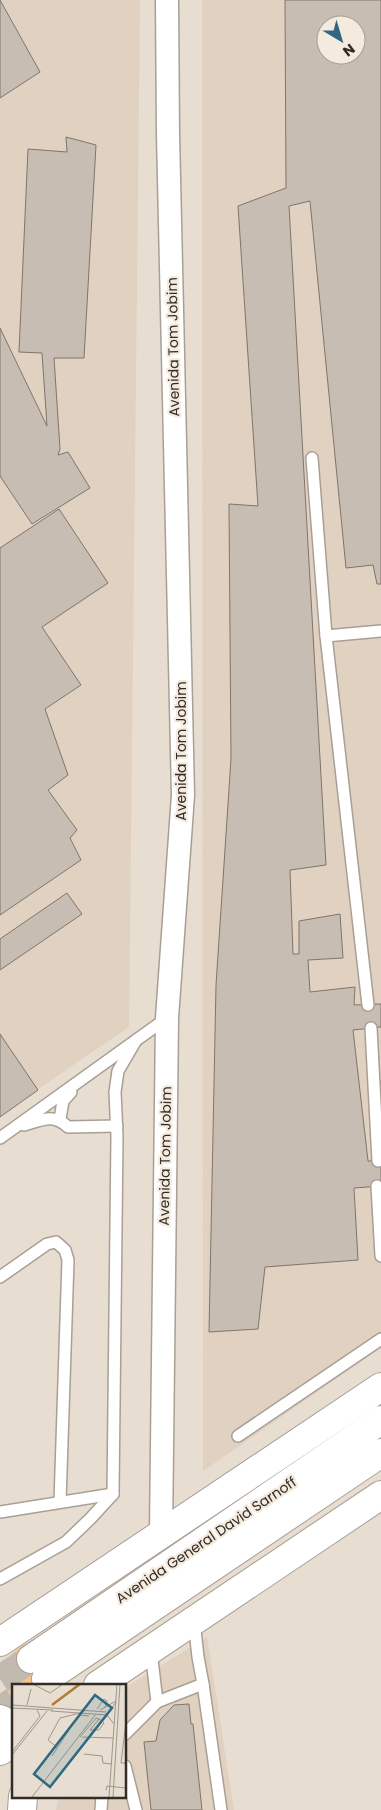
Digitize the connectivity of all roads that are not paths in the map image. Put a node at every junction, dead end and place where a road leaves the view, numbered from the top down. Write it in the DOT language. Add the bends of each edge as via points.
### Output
graph roads {
  1 [pos="167,0"];
  2 [pos="312,458"];
  3 [pos="381,631"];
  4 [pos="326,636"];
  5 [pos="368,1005"];
  6 [pos="167,1018"];
  7 [pos="371,1028"];
  8 [pos="135,1042"];
  9 [pos="78,1083"];
  10 [pos="60,1119"];
  11 [pos="117,1126"];
  12 [pos="16,1127"];
  13 [pos="0,1138"];
  14 [pos="378,1161"];
  15 [pos="378,1186"];
  16 [pos="381,1256"];
  17 [pos="0,1277"];
  18 [pos="381,1339"];
  19 [pos="381,1387"];
  20 [pos="381,1420"];
  21 [pos="238,1436"];
  22 [pos="381,1453"];
  23 [pos="113,1494"];
  24 [pos="381,1495"];
  25 [pos="60,1502"];
  26 [pos="0,1512"];
  27 [pos="161,1533"];
  28 [pos="0,1579"];
  29 [pos="194,1620"];
  30 [pos="0,1642"];
  31 [pos="150,1650"];
  32 [pos="99,1684"];
  33 [pos="204,1684"];
  34 [pos="157,1702"];
  35 [pos="0,1719"];
  36 [pos="12,1725"];
  37 [pos="126,1733"];
  38 [pos="12,1743"];
  39 [pos="0,1751"];
  40 [pos="126,1770"];
  41 [pos="136,1810"];
  42 [pos="221,1810"];
  1 -- 6 [label="street, Avenida Tom Jobim" via="183,795"];
  2 -- 4 [label="lane"];
  3 -- 4 [label="lane"];
  4 -- 5 [label="lane"];
  6 -- 8 [label="lane"];
  6 -- 27 [label="street, Avenida Tom Jobim"];
  7 -- 14 [label="lane"];
  8 -- 9 [label="lane"];
  8 -- 11 [label="lane" via="118,1071 115,1092"];
  9 -- 10 [label="lane" via="62,1101"];
  9 -- 12 [label="lane"];
  10 -- 11 [label="lane" via="68,1127"];
  10 -- 12 [label="lane" via="48,1118"];
  11 -- 23 [label="lane"];
  12 -- 13 [label="lane"];
  15 -- 16 [label="lane"];
  17 -- 25 [label="lane" via="47,1244 56,1242 65,1250 68,1260"];
  18 -- 21 [label="lane"];
  19 -- 27 [label="main road"];
  20 -- 22 [label="main road, Avenida General David Sarnoff" via="38,1669"];
  23 -- 25 [label="lane"];
  23 -- 28 [label="lane" via="66,1542"];
  24 -- 29 [label="main road"];
  25 -- 26 [label="lane"];
  27 -- 30 [label="main road"];
  29 -- 31 [label="main road"];
  29 -- 33 [label="lane"];
  31 -- 32 [label="main road"];
  31 -- 34 [label="lane"];
  33 -- 34 [label="lane"];
  33 -- 42 [label="lane"];
  34 -- 37 [label="lane"];
  35 -- 36 [label="main road"];
  38 -- 39 [label="main road"];
  40 -- 41 [label="lane"];
}
